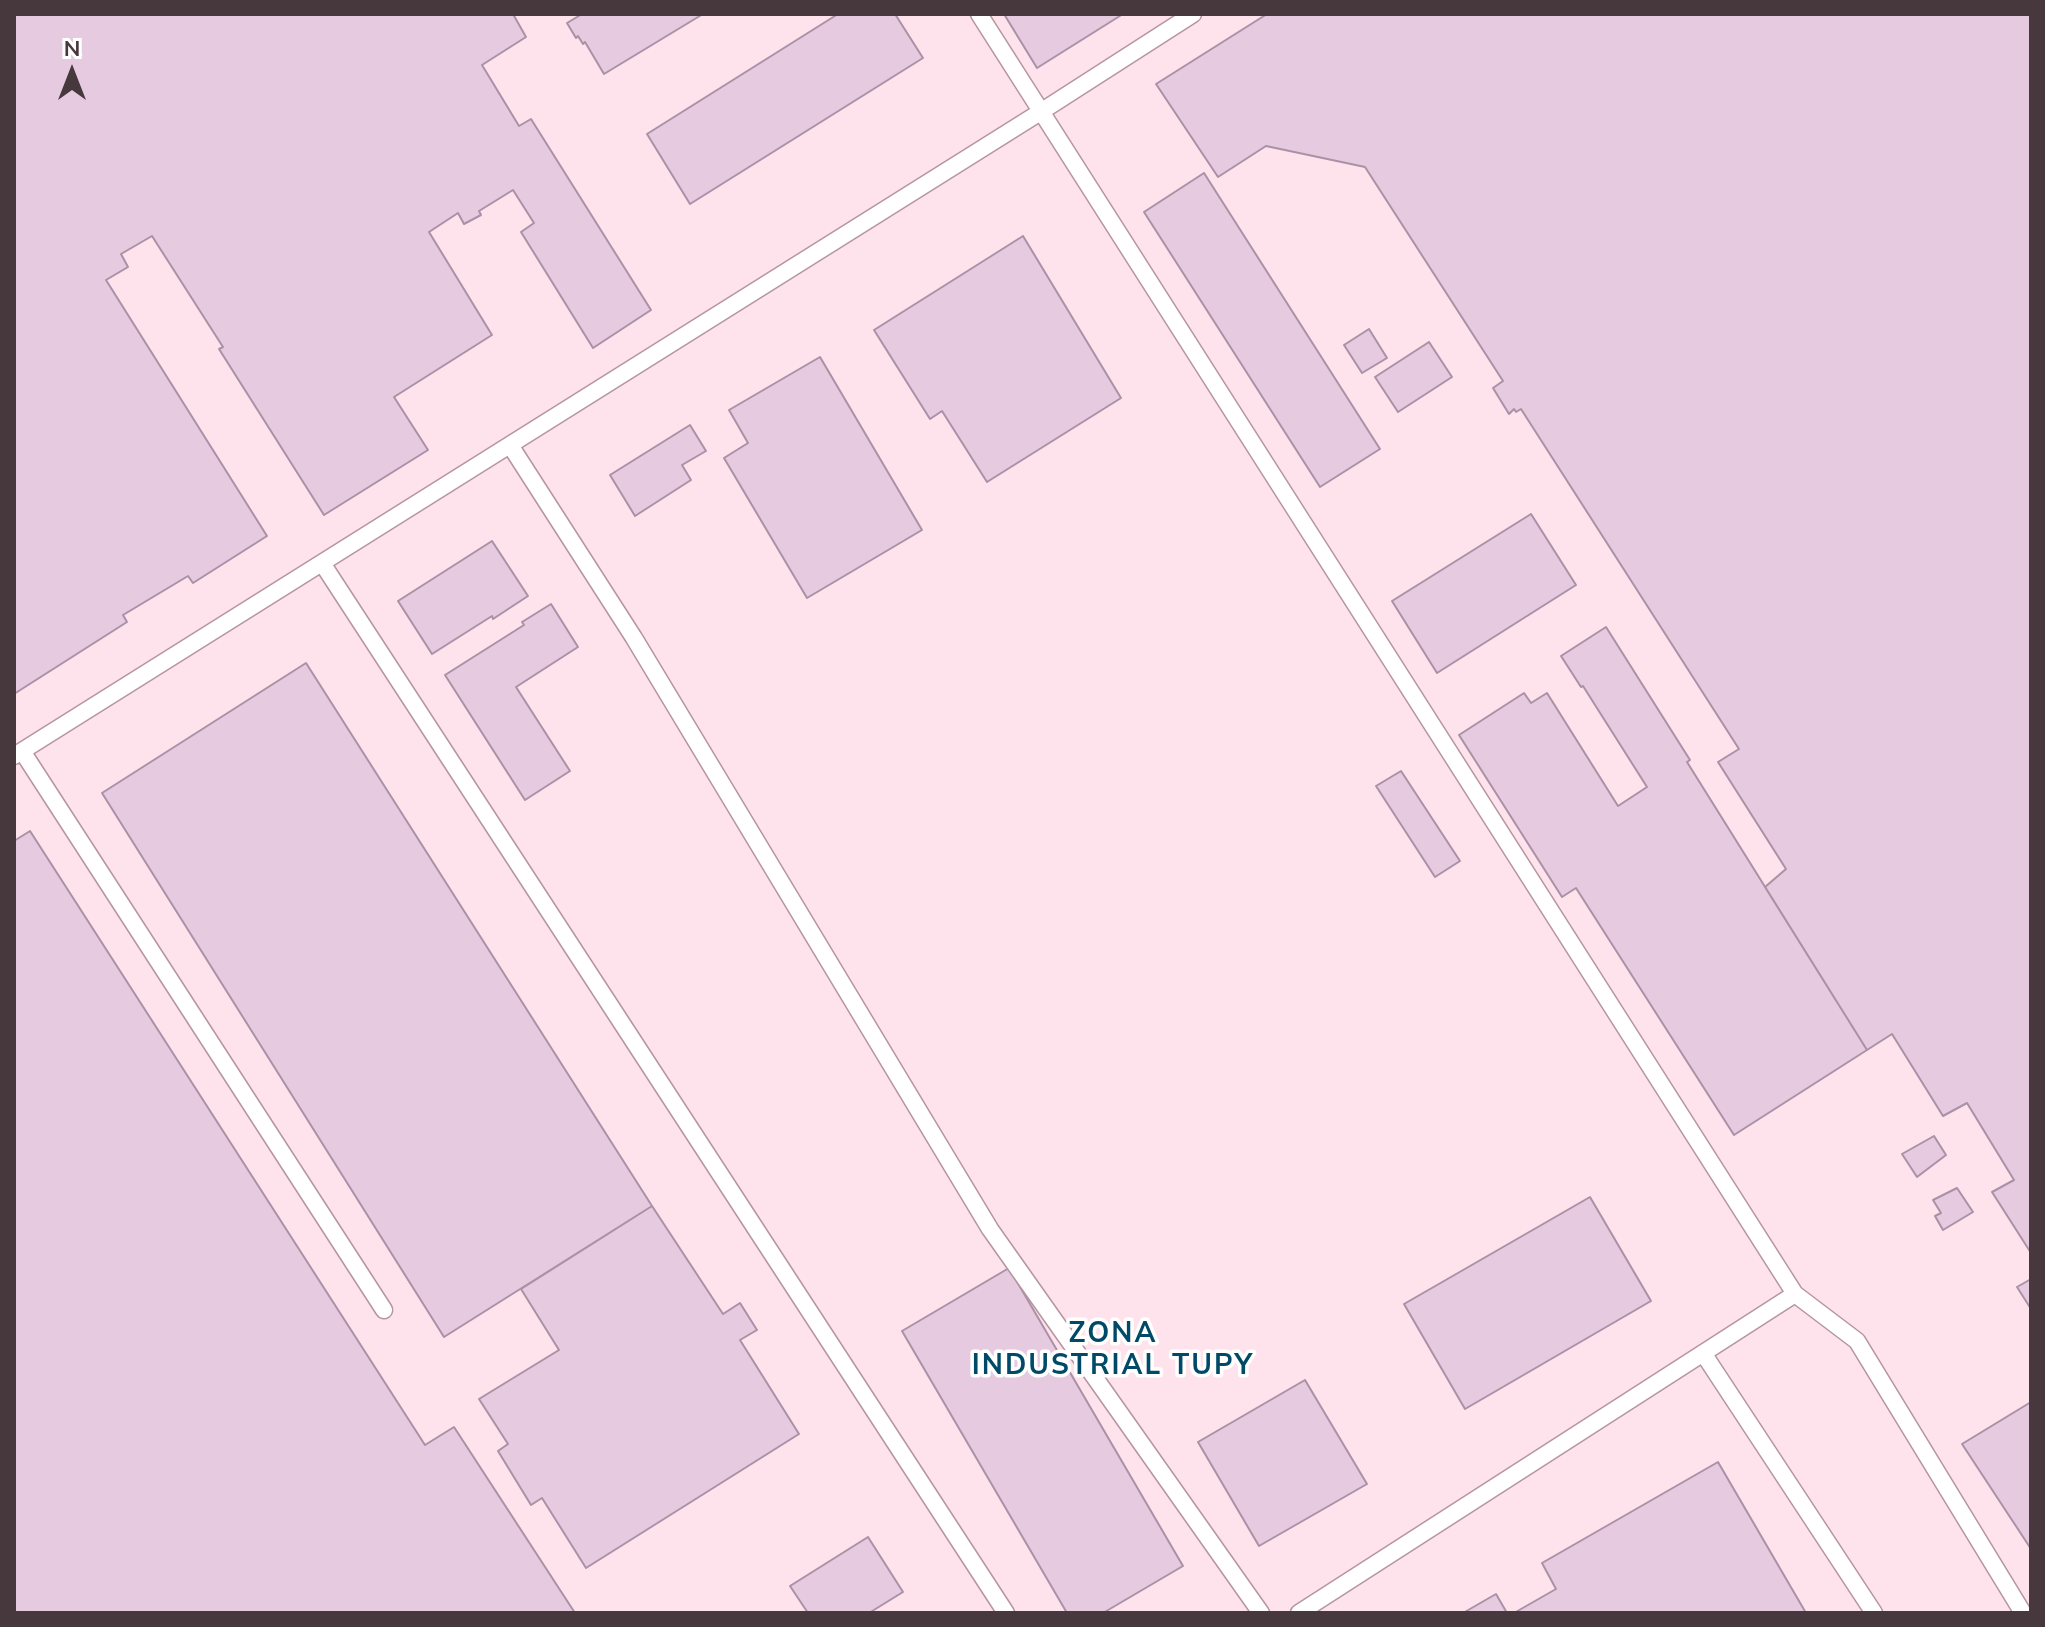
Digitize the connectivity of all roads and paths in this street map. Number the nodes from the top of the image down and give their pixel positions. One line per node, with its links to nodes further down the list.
1 (979, 14): 3 (lane)
2 (1193, 14): 3 (lane)
3 (1042, 111): 4 (lane); 7 (lane)
4 (510, 445): 5 (lane); 11 (lane)
5 (322, 563): 6 (lane); 10 (lane)
6 (18, 753): 8 (lane)
7 (1795, 1294): 9 (lane); 14 (lane)
8 (384, 1310)
9 (1703, 1353): 12 (lane); 13 (lane)
10 (1006, 1613)
11 (1261, 1613)
12 (1299, 1613)
13 (1874, 1613)
14 (2023, 1613)

